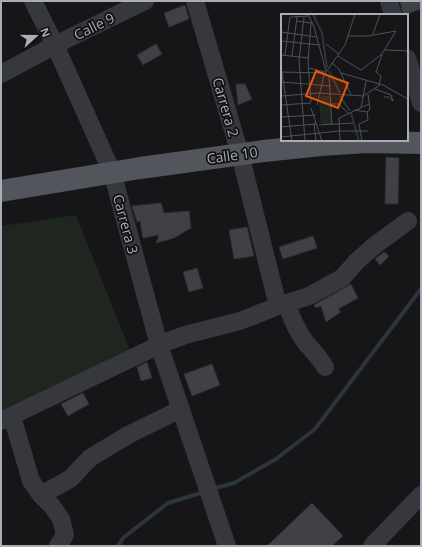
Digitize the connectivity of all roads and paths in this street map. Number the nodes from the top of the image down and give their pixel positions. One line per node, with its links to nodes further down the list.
1 (33, 1): 6 (street, Carrera 3)
2 (145, 1): 6 (street, Calle 9)
3 (195, 1): 11 (street, Carrera 2)
4 (389, 1): 5 (street)
5 (393, 14)
6 (55, 45): 8 (street, Calle 9); 12 (street, Carrera 3)
7 (408, 61): 9 (street)
8 (1, 74)
9 (421, 102)
10 (421, 143): 11 (main road, Calle 10)
11 (240, 154): 12 (main road, Calle 10); 17 (street, Carrera 2)
12 (112, 172): 14 (main road, Calle 10); 18 (street, Carrera 3)
13 (1, 174): 14 (main road, Calle 10)
14 (45, 183): 15 (main road, Calle 10)
15 (1, 191)
16 (408, 221): 17 (street)
17 (282, 305): 18 (street); 19 (street, Carrera 2)
18 (159, 345): 20 (street, Carrera 3); 21 (street)
19 (325, 367)
20 (181, 409): 22 (street); 25 (street, Carrera 3)
21 (6, 418): 22 (street)
22 (41, 495): 24 (street)
23 (421, 495): 26 (street)
24 (58, 546)
25 (227, 546)
26 (372, 546)

